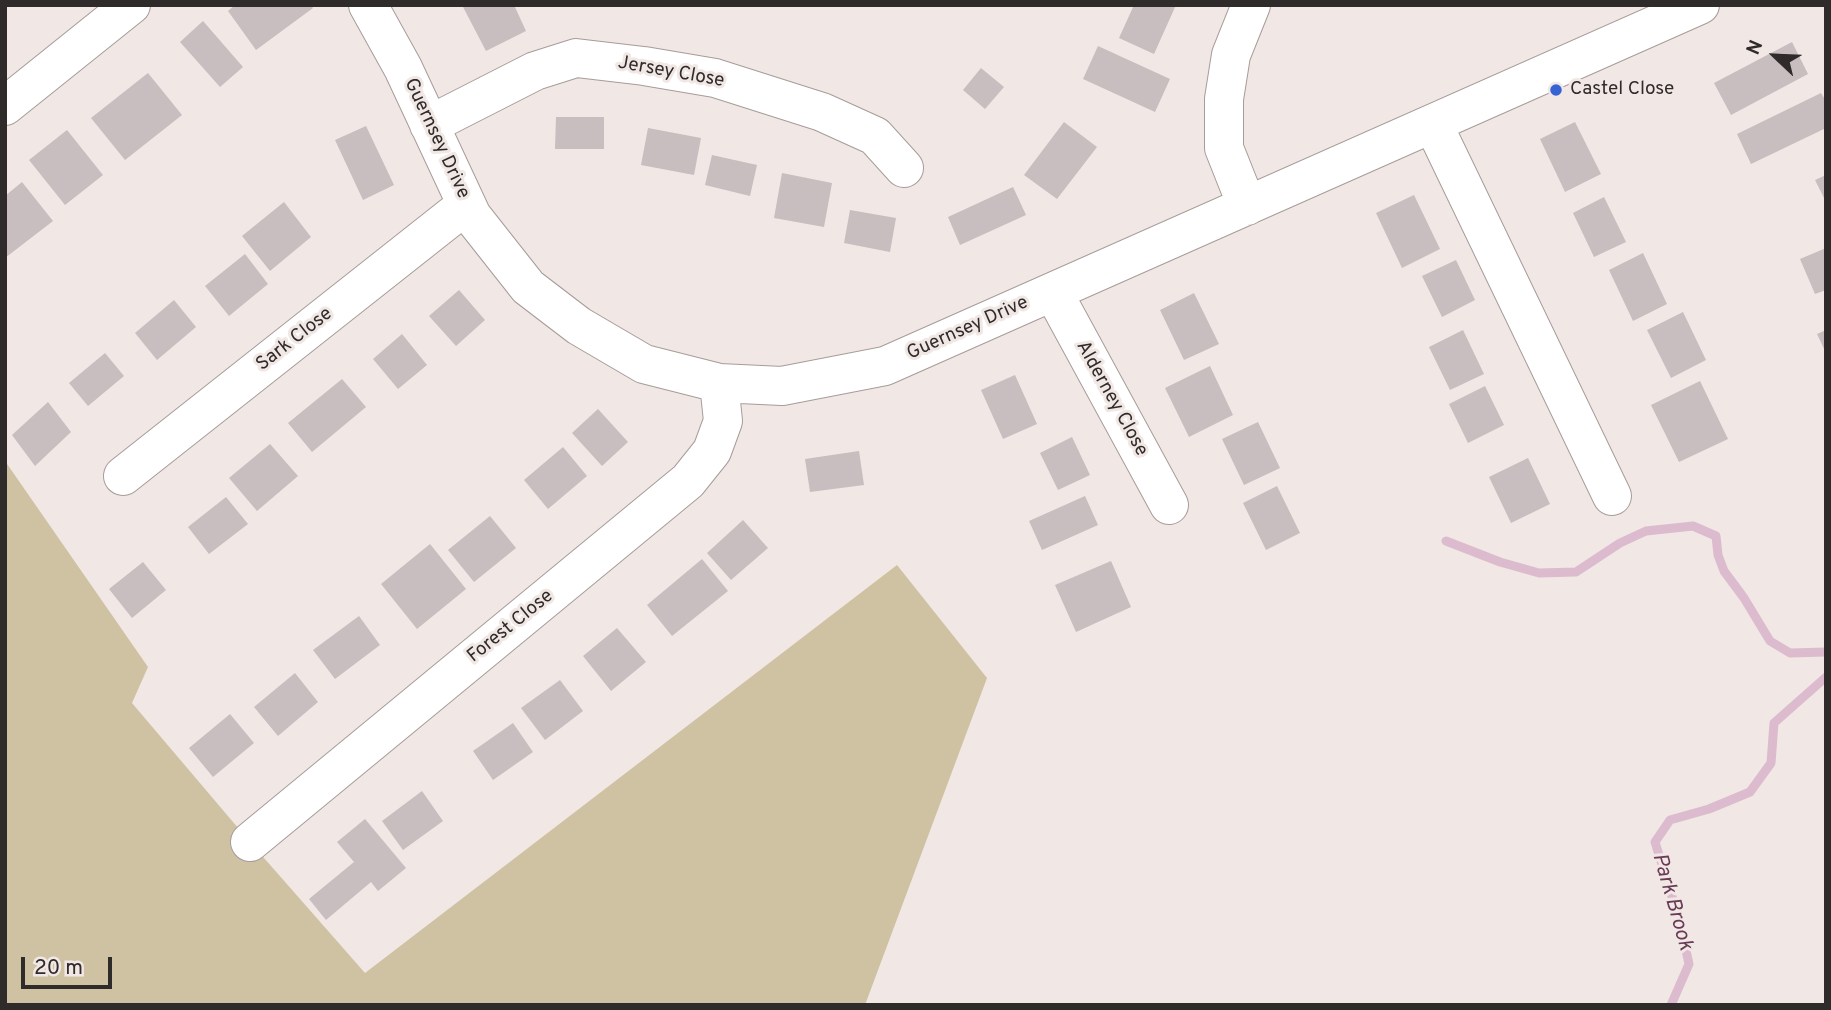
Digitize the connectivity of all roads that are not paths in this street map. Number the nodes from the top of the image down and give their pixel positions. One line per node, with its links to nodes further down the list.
1 (131, 5): 5 (street)
2 (368, 5): 7 (street, Guernsey Drive)
3 (1251, 5): 10 (street)
4 (1700, 5): 6 (street, Guernsey Drive)
5 (5, 106)
6 (1433, 124): 10 (street, Guernsey Drive); 14 (street)
7 (429, 125): 8 (street, Jersey Close); 9 (street, Guernsey Drive)
8 (904, 168)
9 (466, 205): 12 (street, Guernsey Drive); 13 (street, Sark Close)
10 (1247, 206): 11 (street, Guernsey Drive)
11 (1052, 292): 12 (street, Guernsey Drive); 15 (street, Alderney Close)
12 (719, 383): 16 (street, Forest Close)
13 (123, 476)
14 (1612, 496)
15 (1169, 505)
16 (250, 842)

